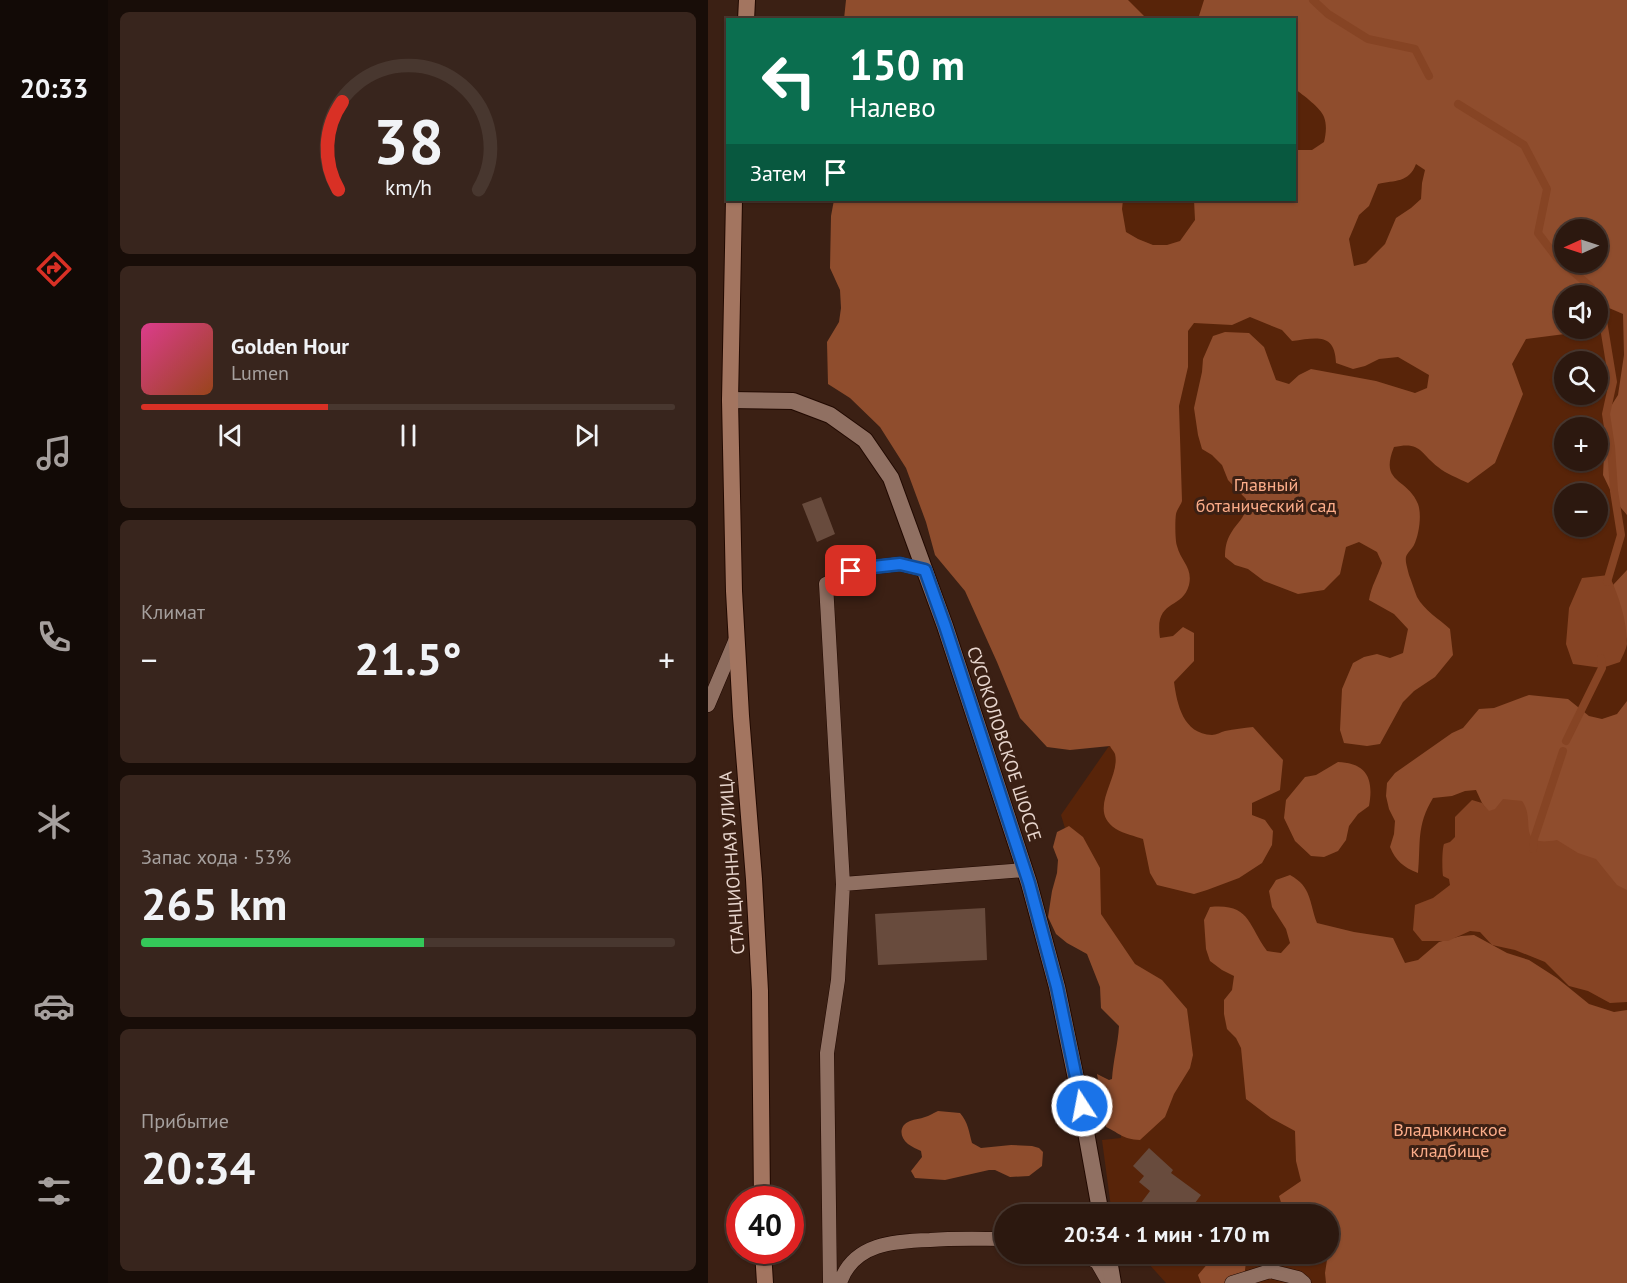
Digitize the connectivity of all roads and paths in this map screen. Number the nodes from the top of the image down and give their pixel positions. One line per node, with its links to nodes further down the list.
1 (747, 0): 2 (main road)
2 (746, 18)
3 (734, 201): 4 (main road, СТАНЦИОННАЯ УЛИЦА)
4 (730, 400): 5 (street, СУСОКОЛОВСКОЕ ШОССЕ); 6 (main road, СТАНЦИОННАЯ УЛИЦА)
5 (925, 570): 8 (street, СУСОКОЛОВСКОЕ ШОССЕ); 9 (lane)
6 (737, 637): 7 (lane); 10 (main road, СТАНЦИОННАЯ УЛИЦА)
7 (708, 705)
8 (1025, 870): 9 (lane); 11 (street, СУСОКОЛОВСКОЕ ШОССЕ)
9 (843, 884): 17 (lane)
10 (762, 1186)
11 (1099, 1204)
12 (994, 1239): 18 (lane)
13 (764, 1264): 16 (main road)
14 (1098, 1264): 19 (lane)
15 (1109, 1264): 19 (street)
16 (765, 1283)
17 (830, 1283)
18 (840, 1283)
19 (1111, 1283)
20 (1232, 1283): 21 (lane)
21 (1304, 1283)

